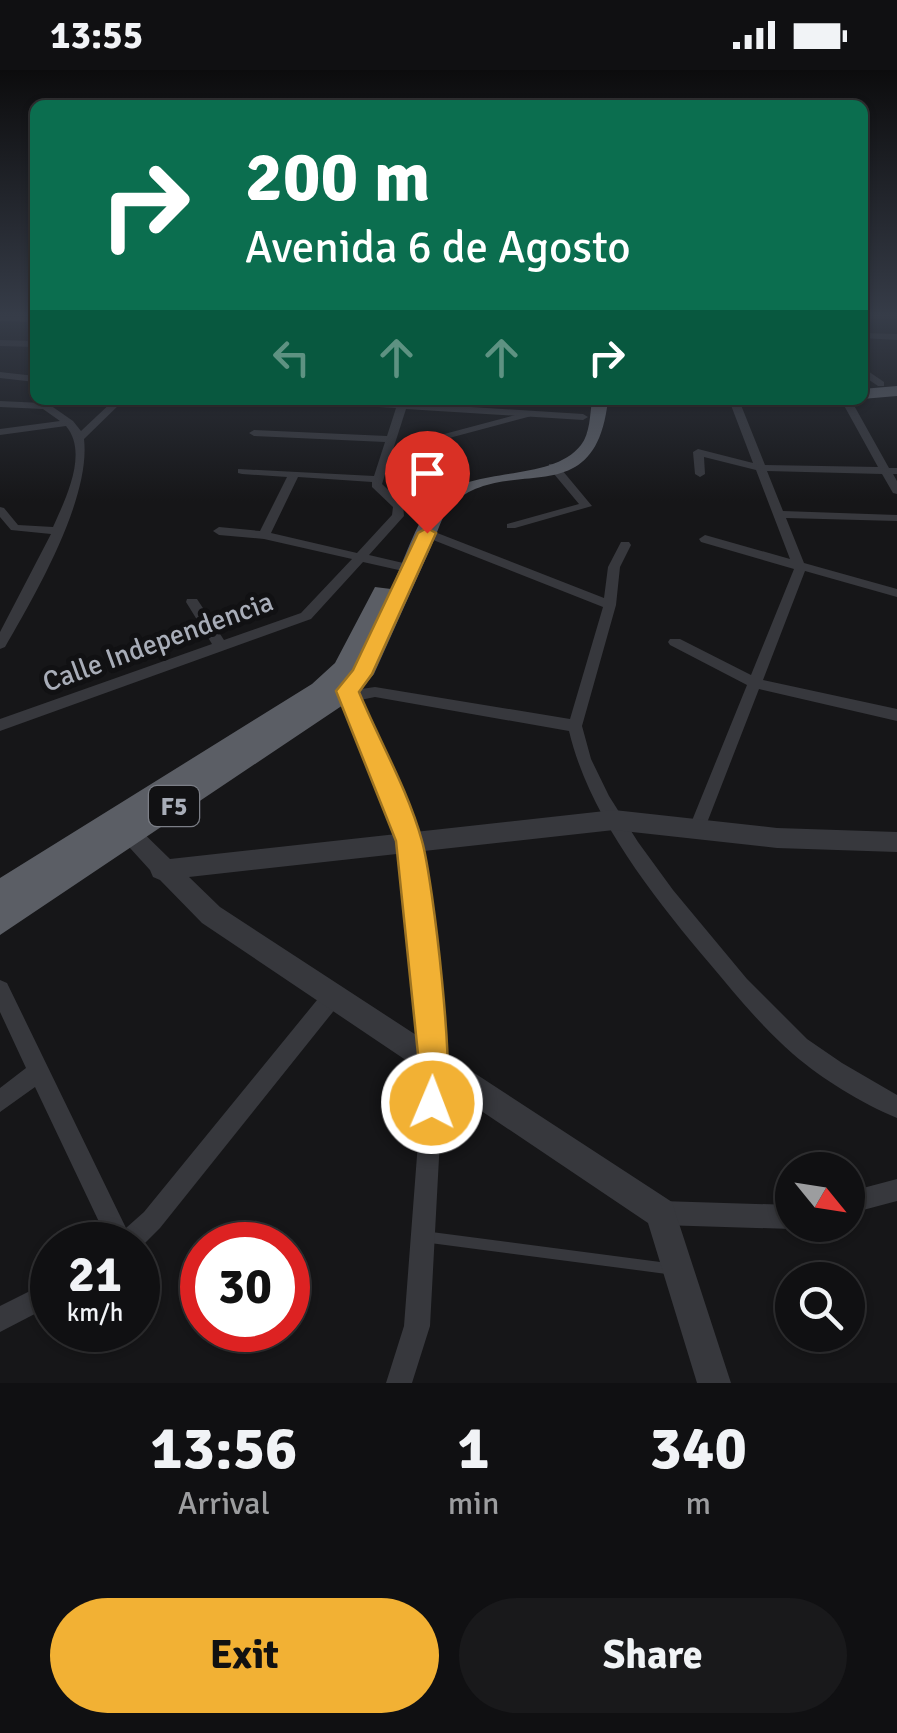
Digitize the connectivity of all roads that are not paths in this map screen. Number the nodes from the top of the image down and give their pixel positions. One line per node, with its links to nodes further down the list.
1 (30, 403): 2 (street)
2 (0, 404)
3 (49, 405): 12 (street)
4 (114, 405): 15 (street)
5 (402, 405): 16 (street)
6 (426, 405): 11 (street)
7 (599, 405): 17 (highway)
8 (736, 405): 19 (street)
9 (849, 405): 21 (street)
10 (584, 409): 11 (street); 17 (highway)
11 (529, 414): 24 (lane)
12 (68, 423): 13 (street); 15 (street)
13 (0, 432)
14 (254, 434): 16 (street)
15 (80, 438): 31 (street)
16 (391, 439): 25 (street)
17 (574, 452): 18 (highway, F5); 24 (highway, F5)
18 (552, 466): 24 (highway, F5); 30 (street)
19 (761, 468): 21 (street); 23 (street); 28 (street)
20 (242, 471): 22 (street)
21 (892, 471): 26 (street)
22 (294, 474): 25 (street); 34 (street)
23 (700, 474)
24 (465, 475): 33 (highway, F5); 38 (highway, F5)
25 (378, 478): 37 (street, Calle Independencia)
26 (897, 491)
27 (0, 510): 31 (street)
28 (779, 514): 29 (street); 39 (street)
29 (897, 518)
30 (511, 526)
31 (58, 531): 43 (street)
32 (219, 531): 34 (street)
33 (427, 533): 38 (highway, F5); 42 (street)
34 (264, 535): 37 (street)
35 (705, 539): 39 (street)
36 (625, 545): 42 (street)
37 (362, 559): 38 (street); 46 (street, Calle Independencia)
38 (403, 568): 48 (highway, F5)
39 (800, 569): 40 (street); 47 (street)
40 (897, 593)
41 (192, 602): 46 (street)
42 (610, 605): 51 (street)
43 (7, 619): 45 (street)
44 (675, 642): 47 (street)
45 (0, 644)
46 (221, 647): 50 (street, Calle Independencia)
47 (754, 683): 49 (street); 54 (street)
48 (343, 689): 51 (street); 53 (highway, F5); 55 (street)
49 (897, 715)
50 (0, 724)
51 (575, 726): 52 (street)
52 (614, 820): 54 (street); 55 (street); 65 (street)
53 (122, 828): 57 (street); 58 (highway, F5); 59 (highway, F5)
54 (696, 828): 56 (street)
55 (409, 841): 57 (street); 62 (street)
56 (897, 842)
57 (160, 870): 61 (street)
58 (0, 894)
59 (0, 921)
60 (0, 990): 63 (street)
61 (333, 996): 62 (street); 71 (street)
62 (434, 1064): 68 (street); 72 (street)
63 (38, 1072): 64 (street); 70 (street)
64 (0, 1101)
65 (897, 1107)
66 (897, 1190): 67 (street)
67 (865, 1198)
68 (661, 1213): 69 (street); 73 (street)
69 (775, 1216)
70 (113, 1222)
71 (150, 1222)
72 (423, 1236): 73 (lane); 76 (street)
73 (679, 1270): 77 (street)
74 (30, 1303): 75 (street)
75 (0, 1318)
76 (399, 1383)
77 (714, 1383)

